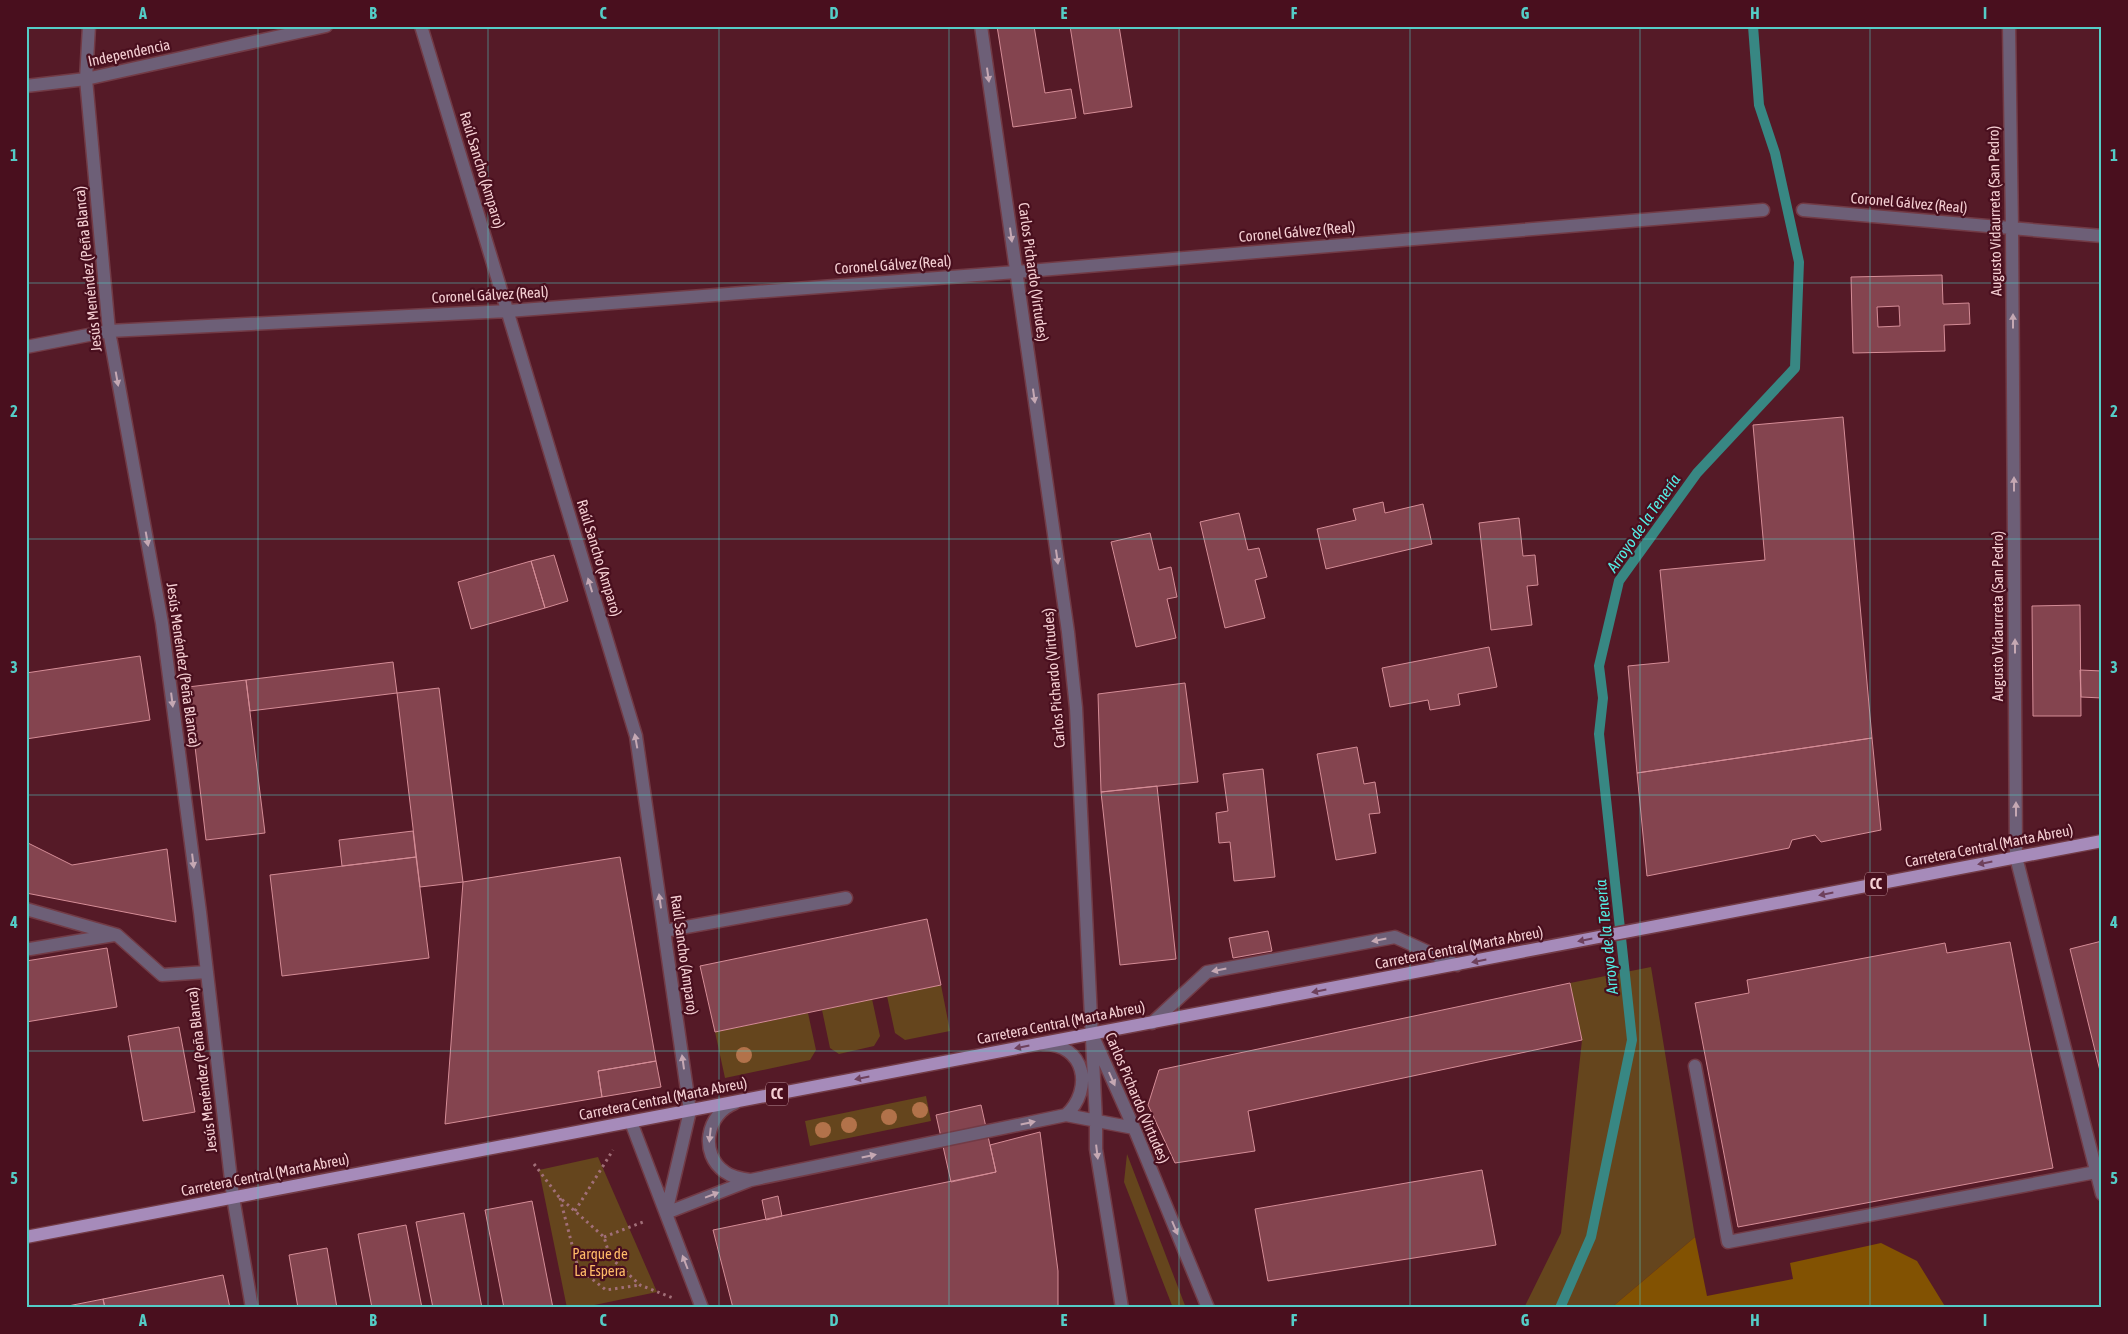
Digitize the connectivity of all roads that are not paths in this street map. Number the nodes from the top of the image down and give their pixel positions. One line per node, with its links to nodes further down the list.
1 (89, 26): 6 (street, Jesús Menéndez (Peña Blanca))
2 (326, 26): 6 (street, Independencia)
3 (421, 26): 13 (street, Raúl Sancho (Amparo))
4 (981, 26): 12 (street, Carlos Pichardo (Virtudes), one-way to 12)
5 (2009, 26): 10 (street, Augusto Vidaurreta (San Pedro))
6 (86, 79): 7 (street, Independencia); 14 (street, Jesús Menéndez (Peña Blanca))
7 (26, 86)
8 (1763, 210): 12 (street, Coronel Gálvez (Real))
9 (1803, 210): 10 (street, Coronel Gálvez (Real))
10 (2012, 228): 11 (street, Coronel Gálvez (Real)); 17 (street, Augusto Vidaurreta (San Pedro), one-way to 10)
11 (2102, 236)
12 (1016, 272): 13 (street, Coronel Gálvez (Real)); 26 (street, Carlos Pichardo (Virtudes), one-way to 26)
13 (508, 311): 14 (street, Coronel Gálvez (Real)); 20 (street, Raúl Sancho (Amparo), one-way to 13)
14 (109, 331): 15 (street, Coronel Gálvez (Real)); 24 (street, Jesús Menéndez (Peña Blanca), one-way to 24)
15 (26, 348)
16 (2102, 841): 17 (main road, Carretera Central (Marta Abreu) / CC)
17 (2016, 857): 23 (main road, Carretera Central (Marta Abreu) / CC, one-way to 23); 35 (street, Augusto Vidaurreta (San Pedro))
18 (846, 898): 20 (street)
19 (26, 909): 21 (street)
20 (664, 931): 30 (street, Raúl Sancho (Amparo), one-way to 20)
21 (117, 935): 22 (street); 24 (street)
22 (30, 949)
23 (1457, 965): 25 (main road, Carretera Central (Marta Abreu) / CC, one-way to 25); 25 (street, one-way to 25)
24 (207, 972): 38 (street, Jesús Menéndez (Peña Blanca))
25 (1152, 1023): 26 (main road, Carretera Central (Marta Abreu) / CC)
26 (1092, 1034): 27 (main road, Carretera Central (Marta Abreu) / CC); 32 (street); 34 (street, Carlos Pichardo (Virtudes), one-way to 34)
27 (1042, 1044): 29 (main road, Carretera Central (Marta Abreu) / CC, one-way to 29); 31 (street)
28 (1695, 1066): 35 (street)
29 (739, 1102): 30 (main road, Carretera Central (Marta Abreu) / CC); 36 (street, one-way to 36)
30 (690, 1110): 33 (main road, Carretera Central (Marta Abreu) / CC); 39 (street)
31 (1066, 1114): 32 (street); 36 (street, one-way to 31)
32 (1096, 1121): 34 (street); 43 (street, one-way to 43)
33 (631, 1122): 38 (main road, Carretera Central (Marta Abreu) / CC); 39 (street)
34 (1134, 1128): 44 (street, Carlos Pichardo (Virtudes), one-way to 44)
35 (2096, 1172): 37 (street, Augusto Vidaurreta (San Pedro))
36 (752, 1180): 39 (street, one-way to 36)
37 (2102, 1194)
38 (233, 1197): 40 (main road, Carretera Central (Marta Abreu) / CC); 41 (street, Jesús Menéndez (Peña Blanca))
39 (666, 1213): 42 (street, one-way to 39)
40 (26, 1237)
41 (252, 1308)
42 (702, 1308)
43 (1122, 1308)
44 (1208, 1308)

